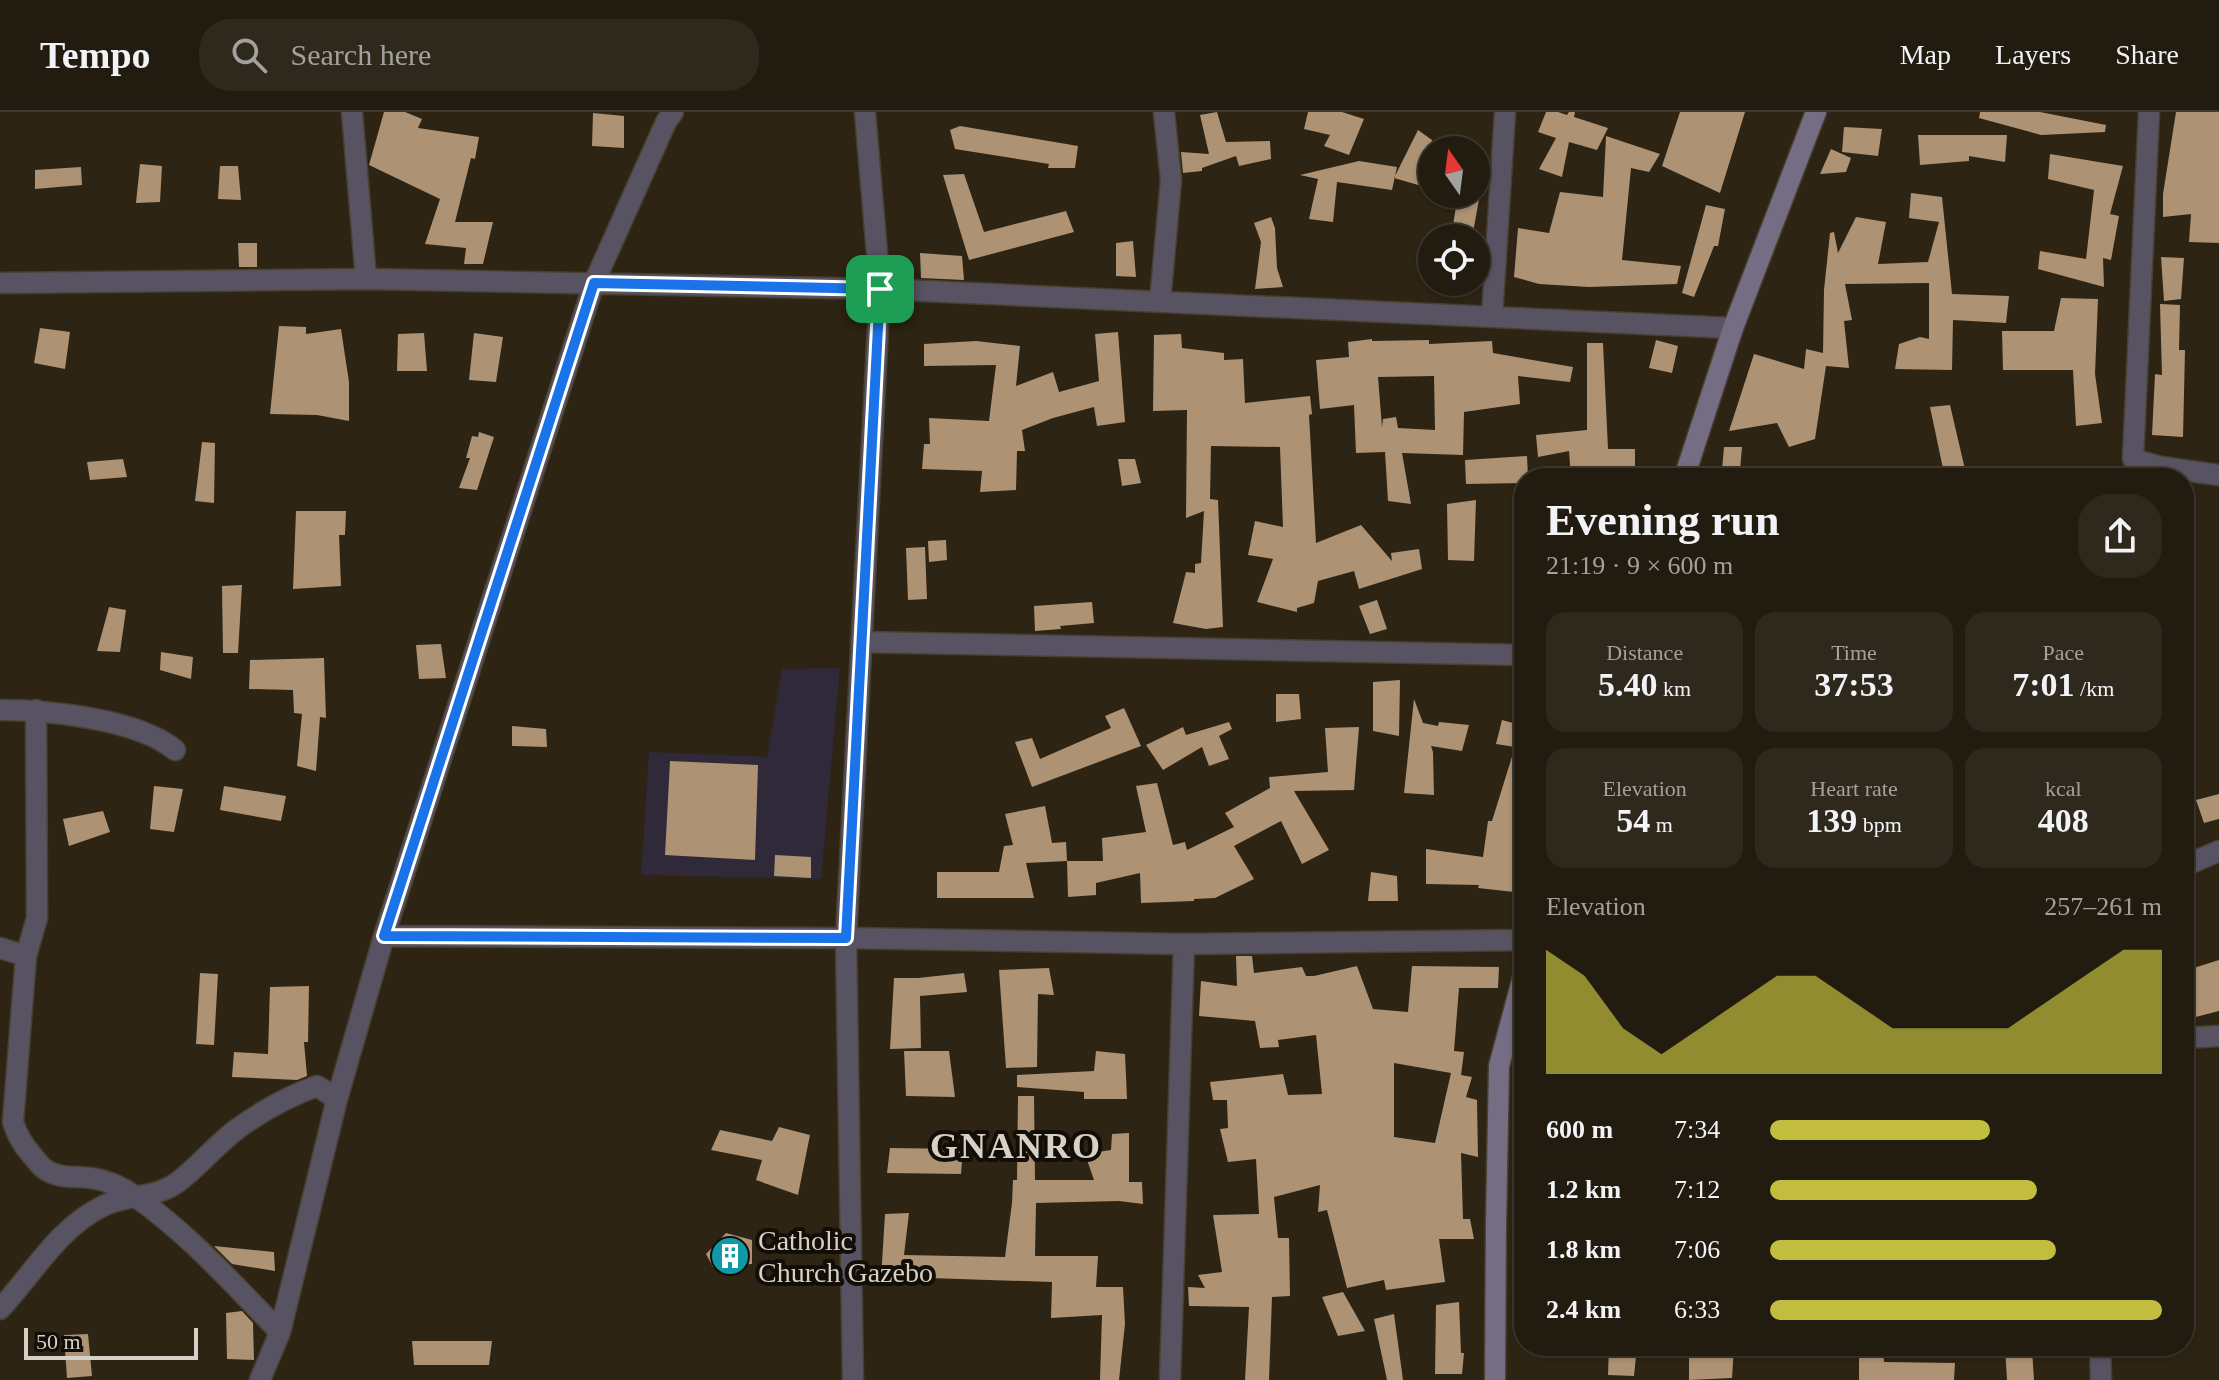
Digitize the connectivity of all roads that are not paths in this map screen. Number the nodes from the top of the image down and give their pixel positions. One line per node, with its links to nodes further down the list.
1 (352, 112): 8 (street)
2 (673, 112): 10 (street)
3 (865, 112): 11 (street)
4 (1164, 112): 12 (street)
5 (1505, 112): 13 (street)
6 (1816, 112): 14 (main road)
7 (2149, 112): 16 (street)
8 (366, 279): 9 (street); 10 (street)
9 (0, 283)
10 (594, 283): 11 (street); 28 (street)
11 (880, 289): 12 (street); 21 (street)
12 (1160, 302): 13 (street)
13 (1492, 317): 14 (street)
14 (1733, 328): 15 (main road)
15 (1687, 468)
16 (2132, 468)
17 (2146, 468): 18 (street)
18 (2168, 468)
19 (2194, 472): 20 (street)
20 (2219, 475)
21 (861, 642): 22 (street); 29 (street)
22 (1514, 655)
23 (0, 710): 24 (street)
24 (36, 710): 25 (street); 33 (street)
25 (175, 750)
26 (2219, 851): 27 (street)
27 (2194, 862)
28 (384, 936): 29 (street); 37 (street)
29 (846, 938): 31 (street); 43 (street)
30 (1514, 940): 31 (street)
31 (1184, 944): 44 (street)
32 (0, 948): 33 (street)
33 (26, 956): 38 (street)
34 (1514, 1010): 45 (main road)
35 (2219, 1036): 36 (street)
36 (2194, 1037)
37 (337, 1099): 38 (street); 40 (street)
38 (137, 1198): 39 (street); 40 (street)
39 (0, 1309)
40 (280, 1332): 42 (street)
41 (2100, 1356): 46 (street)
42 (260, 1380)
43 (853, 1380)
44 (1170, 1380)
45 (1495, 1380)
46 (2101, 1380)

